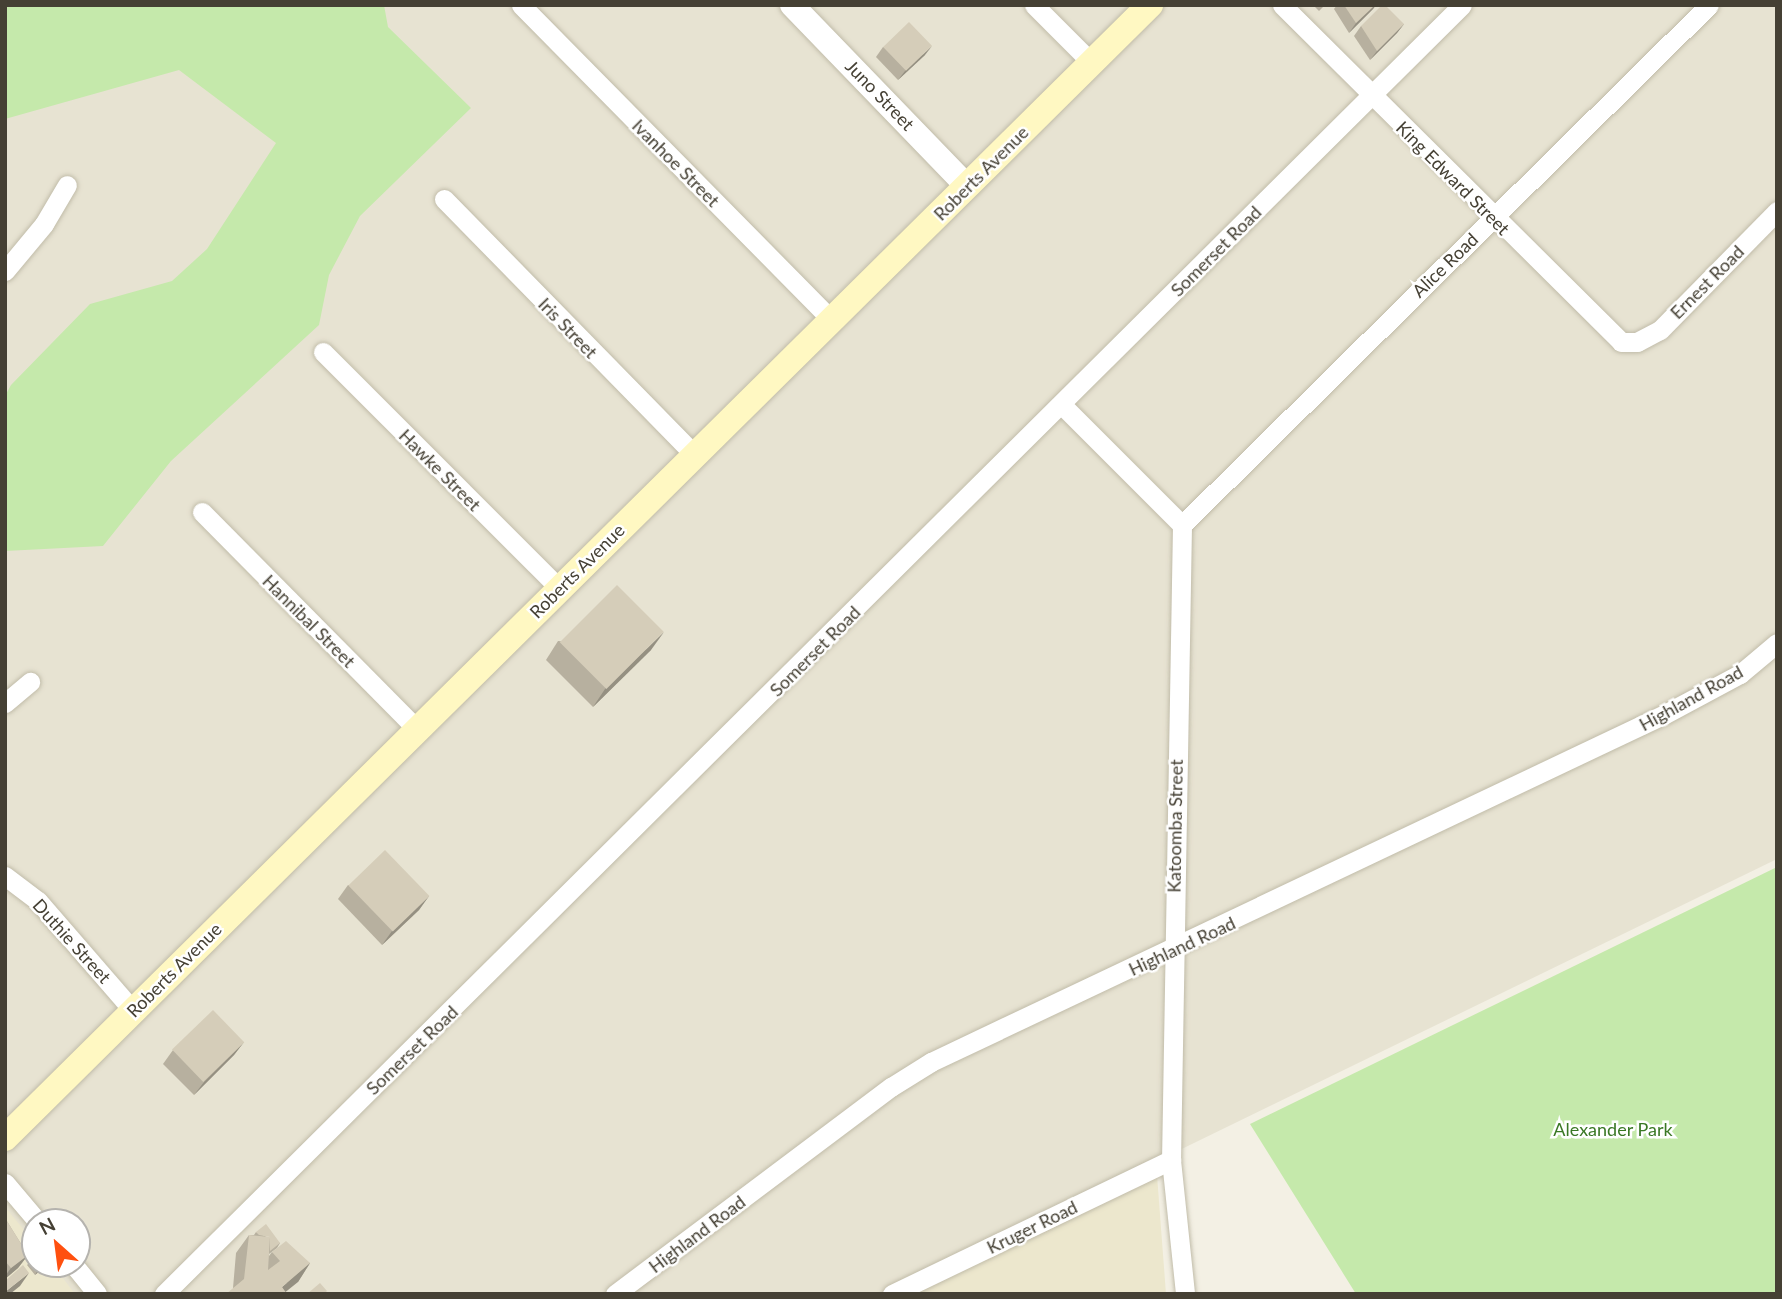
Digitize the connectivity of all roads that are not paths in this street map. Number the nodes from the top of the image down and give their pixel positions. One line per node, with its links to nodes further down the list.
1 (521, 5): 16 (street, Ivanhoe Street)
2 (792, 5): 11 (street, Juno Street)
3 (1034, 5): 8 (street)
4 (1150, 5): 8 (main road, Roberts Avenue)
5 (1282, 5): 9 (street, King Edward Street)
6 (1462, 5): 9 (street, Somerset Road)
7 (1709, 5): 14 (street, Alice Road)
8 (1092, 63): 11 (main road, Roberts Avenue)
9 (1371, 95): 14 (street, King Edward Street); 19 (street, Somerset Road)
10 (67, 185): 15 (street)
11 (967, 186): 16 (main road, Roberts Avenue)
12 (444, 199): 20 (street, Iris Street)
13 (1777, 211): 17 (street, Ernest Road)
14 (1494, 219): 17 (street, King Edward Street); 22 (street, Alice Road)
15 (5, 271)
16 (832, 320): 20 (main road, Roberts Avenue)
17 (1630, 343)
18 (323, 352): 23 (street, Hawke Street)
19 (1063, 406): 22 (street); 37 (street, Somerset Road)
20 (695, 455): 23 (main road, Roberts Avenue)
21 (202, 512): 27 (street, Hannibal Street)
22 (1182, 525): 29 (street, Katoomba Street)
23 (559, 588): 27 (main road, Roberts Avenue)
24 (1777, 643): 29 (street, Highland Road)
25 (30, 682): 26 (street)
26 (5, 703)
27 (417, 729): 30 (main road, Roberts Avenue)
28 (5, 876): 30 (street, Duthie Street)
29 (1173, 950): 32 (street, Katoomba Street); 38 (street, Highland Road)
30 (134, 1012): 31 (main road, Roberts Avenue)
31 (5, 1138)
32 (1171, 1160): 39 (street, Kruger Road); 40 (street, Katoomba Street)
33 (5, 1183): 34 (street)
34 (26, 1208)
35 (84, 1278): 36 (street)
36 (97, 1294)
37 (164, 1294)
38 (615, 1294)
39 (892, 1294)
40 (1185, 1294)

